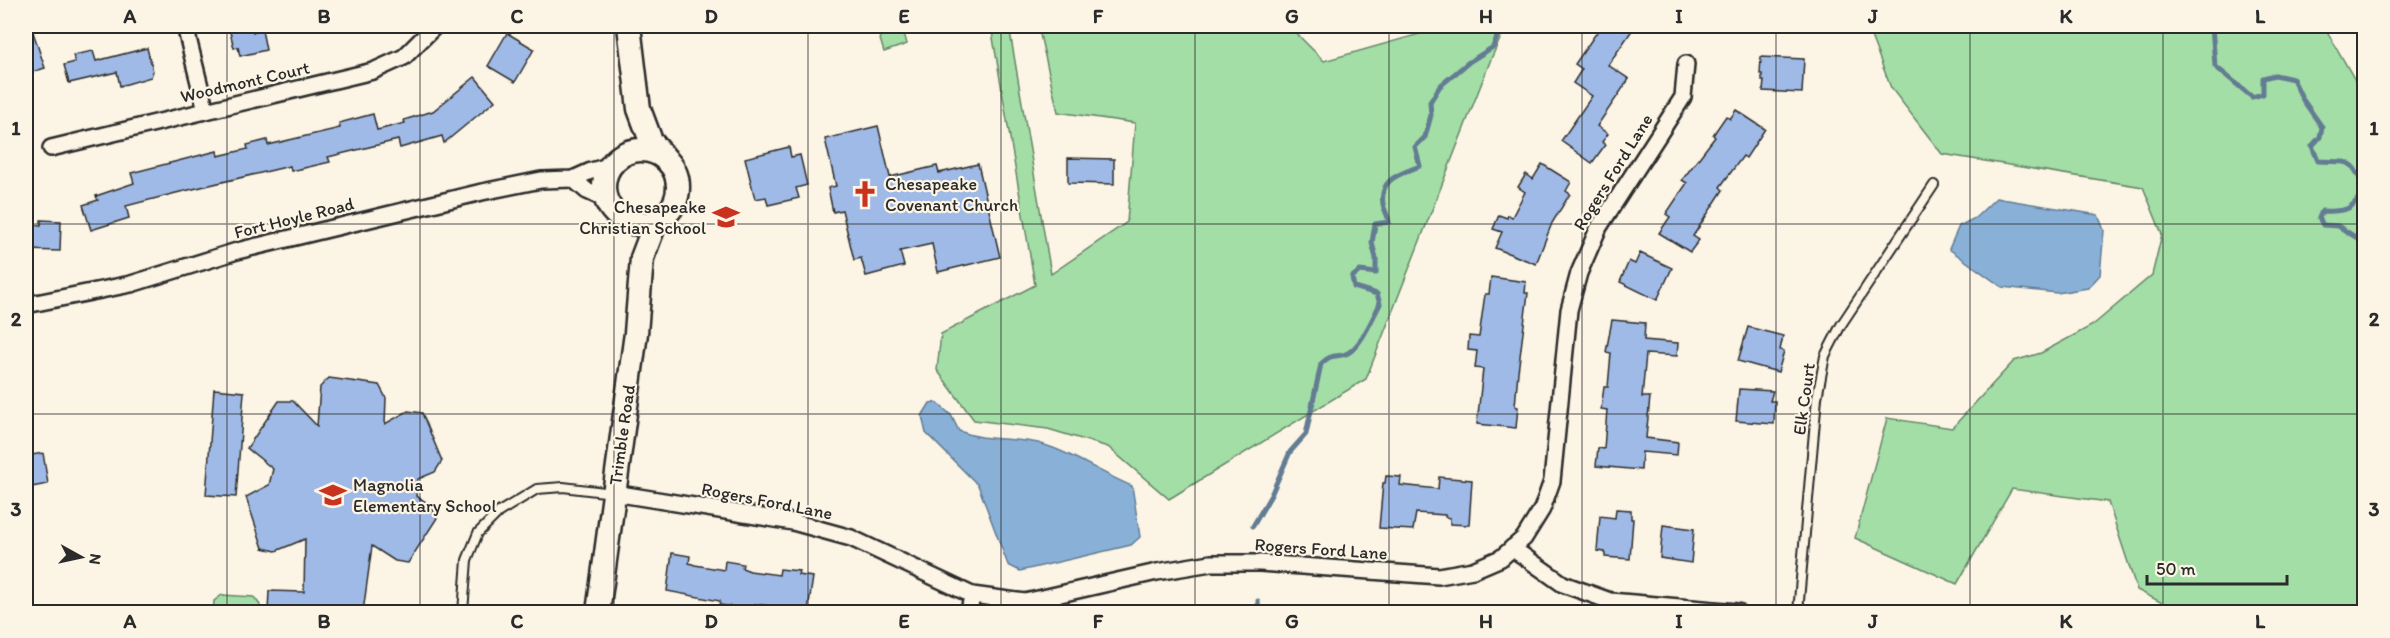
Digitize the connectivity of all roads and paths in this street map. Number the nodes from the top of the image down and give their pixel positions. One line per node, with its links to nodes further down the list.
1 (185, 26): 6 (street)
2 (435, 26): 6 (street, Woodmont Court)
3 (629, 26): 5 (street)
4 (1686, 64): 18 (street, Rogers Ford Lane)
5 (639, 108): 8 (street); 9 (street)
6 (206, 111): 7 (street, Woodmont Court)
7 (51, 148)
8 (666, 159): 9 (street); 14 (street)
9 (616, 161): 10 (street, Fort Hoyle Road); 12 (street)
10 (573, 179): 12 (street); 16 (street, Fort Hoyle Road)
11 (1934, 185): 24 (lane, Elk Court)
12 (607, 200): 13 (street)
13 (621, 218): 14 (street); 15 (street)
14 (656, 221): 15 (street, Trimble Road)
15 (642, 258): 17 (street, Trimble Road)
16 (26, 305)
17 (614, 493): 19 (street, Rogers Ford Lane); 20 (lane); 21 (street, Trimble Road)
18 (1512, 548): 19 (street, Rogers Ford Lane); 23 (street)
19 (972, 595): 22 (street)
20 (463, 612)
21 (598, 612)
22 (969, 612)
23 (1738, 612)
24 (1798, 612)

